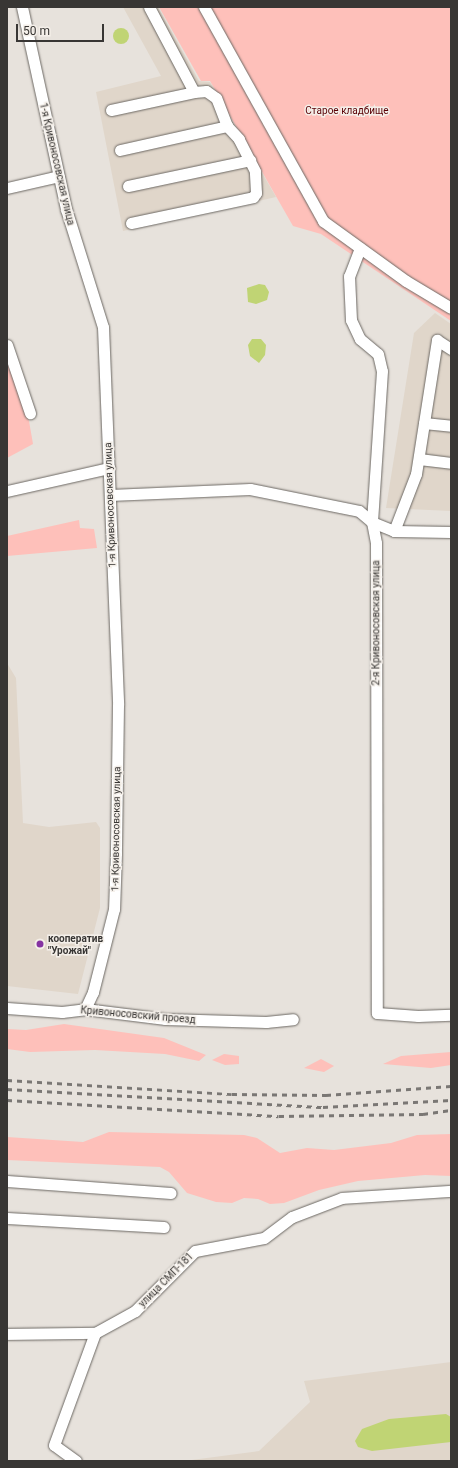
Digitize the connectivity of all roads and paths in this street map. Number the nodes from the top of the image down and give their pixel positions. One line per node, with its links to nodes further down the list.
1 (22, 7): 9 (street, 1-я Кривоносовская улица)
2 (149, 7): 4 (street)
3 (204, 7): 13 (street)
4 (194, 92): 5 (street); 6 (street)
5 (111, 110)
6 (227, 126): 7 (street); 8 (street)
7 (120, 150)
8 (250, 160): 10 (street); 12 (street)
9 (59, 176): 11 (street); 22 (street, 1-я Кривоносовская улица)
10 (128, 186)
11 (7, 188)
12 (131, 223)
13 (360, 248): 14 (street); 25 (street, 2-я Кривоносовская улица)
14 (451, 308)
15 (7, 345): 17 (street)
16 (451, 350): 18 (street)
17 (30, 413)
18 (424, 423): 19 (street); 20 (street)
19 (451, 426)
20 (419, 459): 21 (street); 26 (street)
21 (451, 462)
22 (109, 468): 23 (street); 24 (street, 1-я Кривоносовская улица)
23 (7, 491)
24 (110, 495): 25 (street); 29 (street, 1-я Кривоносовская улица)
25 (372, 522): 26 (street); 30 (street, 2-я Кривоносовская улица)
26 (394, 531): 27 (street)
27 (451, 532)
28 (7, 1008): 29 (street, Кривоносовский проезд)
29 (85, 1009): 31 (street, Кривоносовский проезд)
30 (451, 1015)
31 (293, 1020)
32 (7, 1181): 34 (street)
33 (451, 1191): 37 (street, улица СМП-181)
34 (171, 1193)
35 (7, 1218): 36 (street)
36 (164, 1227)
37 (95, 1333): 38 (street); 39 (street)
38 (7, 1334)
39 (76, 1461)

